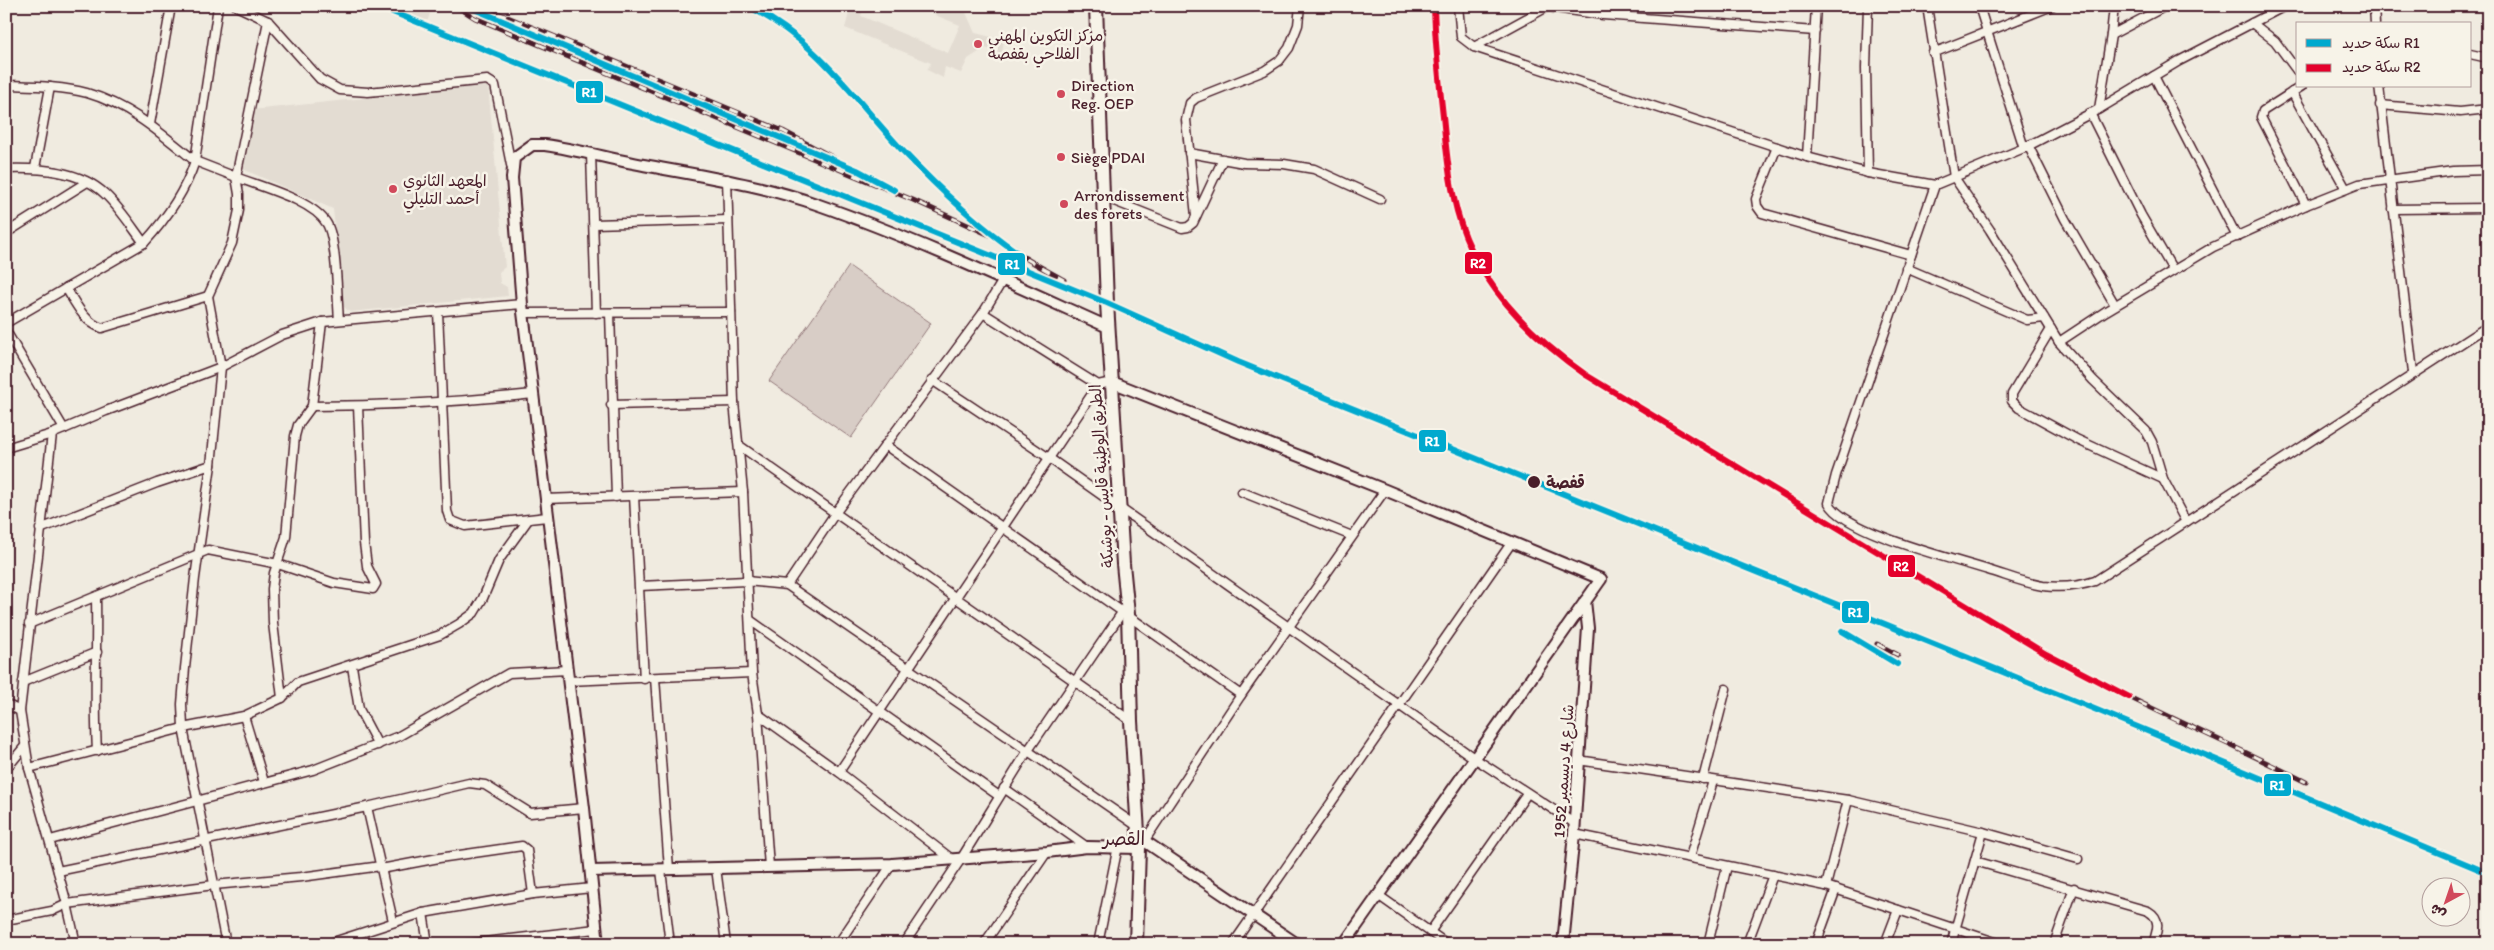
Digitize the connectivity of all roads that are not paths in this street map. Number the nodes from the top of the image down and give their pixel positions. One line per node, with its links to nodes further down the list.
1 (171, 6): 38 (street)
2 (218, 6): 45 (street)
3 (236, 6): 17 (street)
4 (1096, 6): 58 (main road, الطريق الوطنية قابس - بوشبكة)
5 (1300, 6): 41 (street)
6 (1458, 6): 23 (street)
7 (1548, 6): 20 (street); 23 (street)
8 (1816, 6): 20 (street)
9 (1868, 6): 50 (street)
10 (1927, 6): 24 (street)
11 (1979, 6): 21 (street)
12 (2052, 6): 21 (street)
13 (2114, 6): 22 (street)
14 (2166, 6): 22 (street)
15 (2286, 6): 19 (street)
16 (2374, 6): 18 (street)
17 (268, 21): 46 (street); 51 (street)
18 (2375, 22)
19 (2252, 23): 27 (street); 28 (street)
20 (1815, 31): 43 (street)
21 (1987, 31): 24 (street); 39 (street)
22 (2111, 35): 35 (street)
23 (1474, 47): 40 (street)
24 (1933, 53): 52 (street)
25 (2472, 54): 26 (street)
26 (2488, 58)
27 (2296, 69)
28 (2154, 76): 35 (street); 67 (street)
29 (6, 85): 30 (street)
30 (50, 88): 38 (street); 47 (street)
31 (2299, 88): 33 (street)
32 (2379, 88): 34 (street)
33 (2292, 92): 57 (street); 60 (street)
34 (2380, 105): 36 (street); 54 (street)
35 (2099, 108): 37 (street)
36 (2488, 109)
37 (2090, 113): 39 (street); 71 (street)
38 (150, 124): 45 (street)
39 (2026, 146): 52 (street); 75 (street)
40 (1777, 147): 43 (street); 69 (street)
41 (1189, 153): 44 (street); 63 (street)
42 (591, 154): 46 (street); 53 (street); 65 (street)
43 (1807, 157): 50 (street)
44 (1224, 159): 59 (street); 63 (street)
45 (195, 160): 51 (street); 68 (street)
46 (512, 167): 76 (street)
47 (35, 168): 48 (street); 55 (street)
48 (6, 169)
49 (2488, 170): 54 (street)
50 (1868, 173): 56 (street)
51 (236, 177): 74 (street); 83 (street)
52 (1954, 177): 56 (street); 82 (street)
53 (727, 179): 64 (street); 72 (street)
54 (2390, 180): 57 (street); 62 (street)
55 (87, 182): 66 (street); 68 (street)
56 (1936, 185): 69 (street)
57 (2346, 189): 60 (street)
58 (1104, 197): 63 (street); 87 (main road, الطريق الوطنية قابس - بوشبكة)
59 (1380, 199)
60 (2306, 205): 67 (street)
61 (2488, 208): 62 (street)
62 (2393, 209): 92 (street)
63 (1196, 216)
64 (728, 220): 65 (street); 78 (street)
65 (594, 224): 79 (street)
66 (6, 233)
67 (2237, 236): 71 (street)
68 (144, 243): 73 (street)
69 (1911, 255): 70 (street)
70 (1906, 268): 82 (street); 120 (street)
71 (2173, 270): 75 (street)
72 (1003, 280): 81 (street); 87 (street)
73 (66, 288): 74 (street); 85 (street)
74 (208, 296): 91 (street)
75 (2115, 305): 90 (street)
76 (522, 308): 77 (street); 79 (street); 96 (street)
77 (438, 312): 83 (street); 97 (street)
78 (731, 312): 80 (street); 98 (street)
79 (596, 313): 80 (street)
80 (610, 313): 99 (street)
81 (983, 313): 93 (street); 95 (street)
82 (2044, 318): 88 (street)
83 (339, 320): 84 (street)
84 (322, 322): 91 (street); 100 (street)
85 (6, 324)
86 (2488, 326): 92 (street)
87 (1108, 328): 94 (main road, الطريق الوطنية قابس - بوشبكة)
88 (2051, 329): 90 (street); 109 (street)
89 (6, 331): 102 (street)
90 (2059, 342): 109 (street)
91 (221, 367): 102 (street); 108 (street)
92 (2414, 372): 120 (street)
93 (932, 380): 104 (street); 107 (street)
94 (1112, 382): 95 (street); 110 (street); 116 (main road, الطريق الوطنية قابس - بوشبكة)
95 (1098, 385): 107 (street)
96 (533, 394): 97 (street); 115 (street)
97 (442, 402): 101 (street); 119 (street)
98 (734, 402): 99 (street); 105 (street)
99 (611, 405): 114 (street)
100 (312, 406): 101 (street); 126 (street)
101 (358, 406): 126 (street)
102 (64, 429): 103 (street)
103 (52, 434): 106 (street); 122 (street)
104 (885, 445): 117 (street); 121 (street)
105 (740, 446): 111 (street); 117 (street)
106 (6, 448)
107 (1049, 458): 116 (street); 121 (street)
108 (211, 465): 122 (street); 125 (street)
109 (2163, 479): 120 (street)
110 (1384, 490): 123 (street); 124 (street)
111 (743, 492): 113 (street); 127 (street)
112 (1242, 492): 123 (street)
113 (634, 496): 114 (street); 129 (street)
114 (616, 497): 115 (street)
115 (545, 500): 118 (street)
116 (1120, 508): 133 (main road, الطريق الوطنية قابس - بوشبكة); 136 (street)
117 (836, 512): 128 (street); 130 (street)
118 (547, 517): 119 (street); 141 (street)
119 (528, 520): 138 (street)
120 (2186, 522)
121 (1003, 526): 130 (street); 133 (street)
122 (40, 529): 135 (street)
123 (1352, 536): 136 (street)
124 (1512, 542): 132 (street); 150 (street)
125 (198, 554): 126 (street); 131 (street); 156 (street)
126 (278, 564): 148 (street)
127 (746, 581): 128 (street); 129 (street); 134 (street)
128 (787, 585): 139 (street)
129 (640, 586): 142 (street)
130 (955, 597): 139 (street); 145 (street)
131 (96, 598): 135 (street); 137 (street)
132 (1585, 601): 161 (street); 162 (street, شارع 4 ديسمبر 1952)
133 (1126, 612): 145 (street); 147 (street); 155 (main road, الطريق الوطنية قابس - بوشبكة)
134 (750, 620): 140 (street); 152 (street)
135 (29, 624): 144 (street)
136 (1288, 628): 147 (street); 150 (street)
137 (97, 652): 144 (street); 159 (street)
138 (352, 666): 148 (street); 157 (street)
139 (909, 669): 152 (street); 160 (street)
140 (752, 673): 143 (street); 153 (street)
141 (568, 676): 142 (street); 157 (street); 175 (street)
142 (644, 678): 143 (street)
143 (655, 678): 194 (street)
144 (23, 682): 151 (street)
145 (1076, 683): 155 (street); 160 (street)
146 (1726, 689): 166 (street)
147 (1241, 695): 179 (street)
148 (282, 698): 154 (street)
149 (6, 704): 151 (street)
150 (1400, 705): 161 (street); 208 (street)
151 (20, 711): 158 (street)
152 (881, 713): 165 (street); 171 (street)
153 (758, 714): 165 (street); 191 (street)
154 (244, 716): 156 (street); 168 (street)
155 (1131, 721): 179 (main road, الطريق الوطنية قابس - بوشبكة)
156 (183, 728): 159 (street); 172 (street)
157 (378, 745): 168 (street)
158 (25, 746): 163 (street); 164 (street)
159 (97, 751): 164 (street)
160 (1027, 752): 169 (street); 179 (street)
161 (1474, 758): 170 (street); 204 (street)
162 (1578, 760): 166 (street); 176 (street, شارع 4 ديسمبر 1952)
163 (6, 768)
164 (29, 768): 180 (street)
165 (839, 772): 187 (street)
166 (1703, 779): 167 (street)
167 (1713, 781): 173 (street); 185 (street)
168 (264, 782): 172 (street)
169 (1004, 788): 171 (street); 183 (street)
170 (1527, 794): 176 (street); 213 (street)
171 (999, 796): 187 (street)
172 (197, 800): 180 (street); 181 (street)
173 (1848, 800): 177 (street); 199 (street)
174 (367, 807): 175 (street); 181 (street); 192 (street)
175 (584, 808): 196 (street)
176 (1574, 823): 178 (street, شارع 4 ديسمبر 1952)
177 (1983, 832): 186 (street); 188 (street)
178 (1574, 834): 185 (street); 232 (street, شارع 4 ديسمبر 1952)
179 (1140, 838): 182 (street); 208 (street); 227 (main road, الطريق الوطنية قابس - بوشبكة)
180 (50, 840): 195 (street)
181 (205, 841): 195 (street); 198 (street)
182 (1118, 846): 183 (street); 226 (street)
183 (1087, 847): 184 (street)
184 (1047, 852): 187 (street); 225 (street)
185 (1690, 858): 190 (street)
186 (2078, 859)
187 (957, 860): 189 (street); 224 (street)
188 (1975, 861): 201 (street); 212 (street)
189 (892, 864): 191 (street); 223 (street)
190 (1727, 866): 197 (street); 233 (street)
191 (769, 867): 193 (street)
192 (381, 868): 198 (street); 203 (street); 210 (street)
193 (716, 868): 194 (street); 222 (street)
194 (665, 869): 196 (street); 221 (street)
195 (58, 871): 205 (street)
196 (591, 871): 200 (street)
197 (1773, 875): 199 (street); 234 (street)
198 (214, 885): 205 (street); 216 (street)
199 (1826, 886): 202 (street)
200 (592, 888): 203 (street); 211 (street)
201 (2074, 888): 239 (street); 240 (street)
202 (1836, 889): 206 (street); 235 (street)
203 (533, 894): 207 (street)
204 (1378, 895): 213 (street); 230 (street)
205 (67, 904): 209 (street); 215 (street)
206 (1898, 910): 212 (street); 236 (street)
207 (423, 913): 210 (street); 218 (street)
208 (1254, 913): 228 (street); 229 (street)
209 (6, 920)
210 (393, 921): 217 (street)
211 (596, 929): 219 (street); 220 (street)
212 (1956, 930): 237 (street); 238 (street)
213 (1430, 932): 214 (street)
214 (1436, 941): 231 (street)
215 (76, 944)
216 (226, 944)
217 (327, 944)
218 (428, 944)
219 (467, 944)
220 (598, 944)
221 (670, 944)
222 (726, 944)
223 (838, 944)
224 (904, 944)
225 (984, 944)
226 (1098, 944)
227 (1136, 944)
228 (1233, 944)
229 (1297, 944)
230 (1344, 944)
231 (1447, 944)
232 (1564, 944)
233 (1708, 944)
234 (1747, 944)
235 (1816, 944)
236 (1885, 944)
237 (1951, 944)
238 (2001, 944)
239 (2054, 944)
240 (2153, 944)

